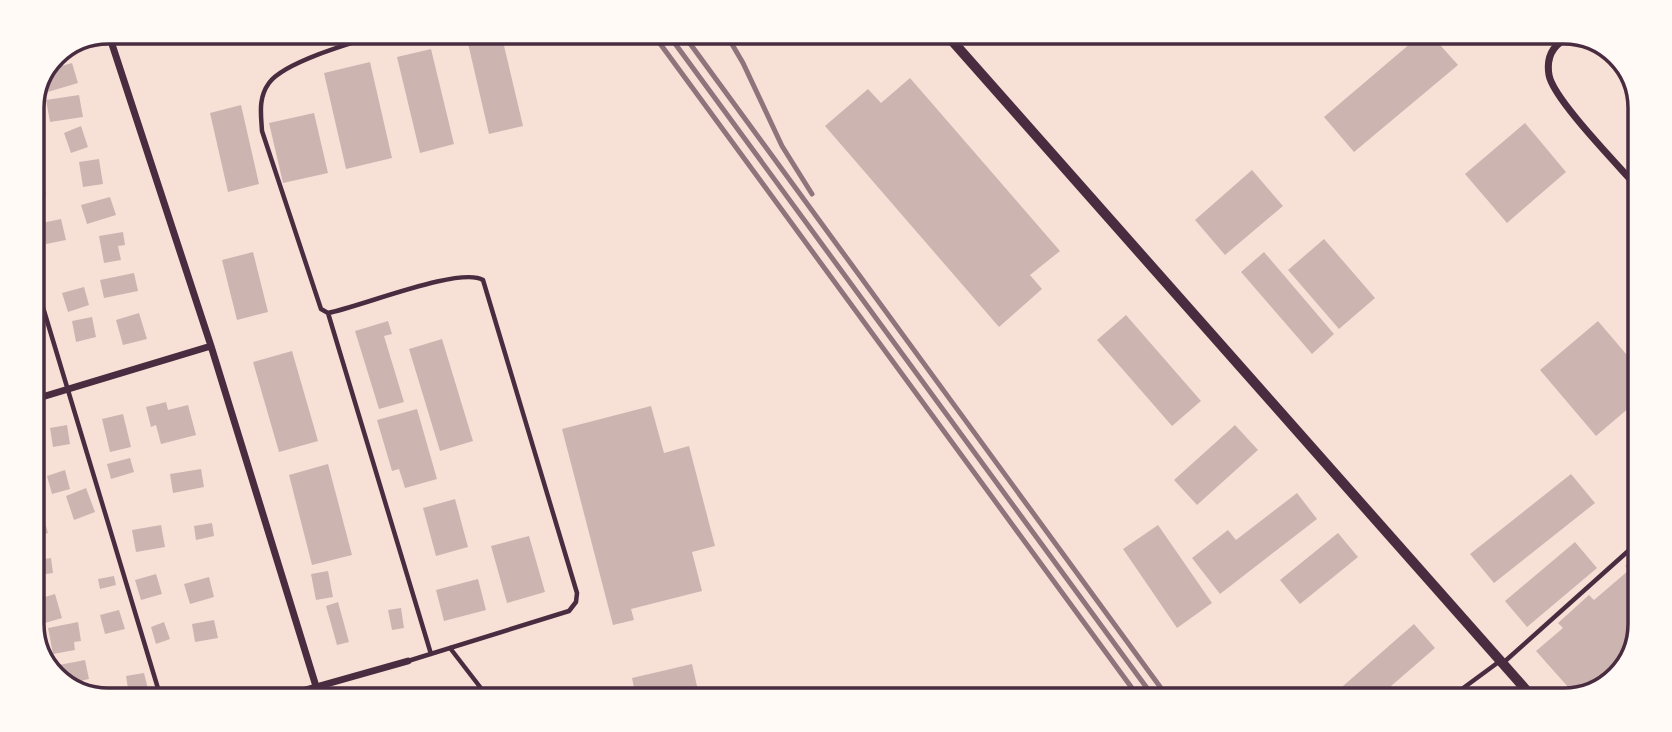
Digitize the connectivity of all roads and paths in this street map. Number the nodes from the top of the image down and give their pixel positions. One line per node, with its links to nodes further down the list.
1 (112, 44): 8 (street)
2 (354, 44): 7 (lane)
3 (955, 44): 15 (street)
4 (1557, 44): 5 (street)
5 (1628, 176)
6 (44, 310): 9 (lane)
7 (328, 313): 12 (lane); 13 (lane)
8 (211, 346): 9 (street); 16 (street)
9 (68, 389): 10 (street); 17 (lane)
10 (44, 396)
11 (1628, 551): 15 (lane)
12 (450, 648): 13 (lane); 19 (lane)
13 (431, 654): 14 (lane)
14 (408, 661): 16 (street)
15 (1502, 662): 20 (lane); 21 (street)
16 (316, 686): 18 (street)
17 (158, 688)
18 (310, 688)
19 (481, 688)
20 (1464, 688)
21 (1525, 688)

